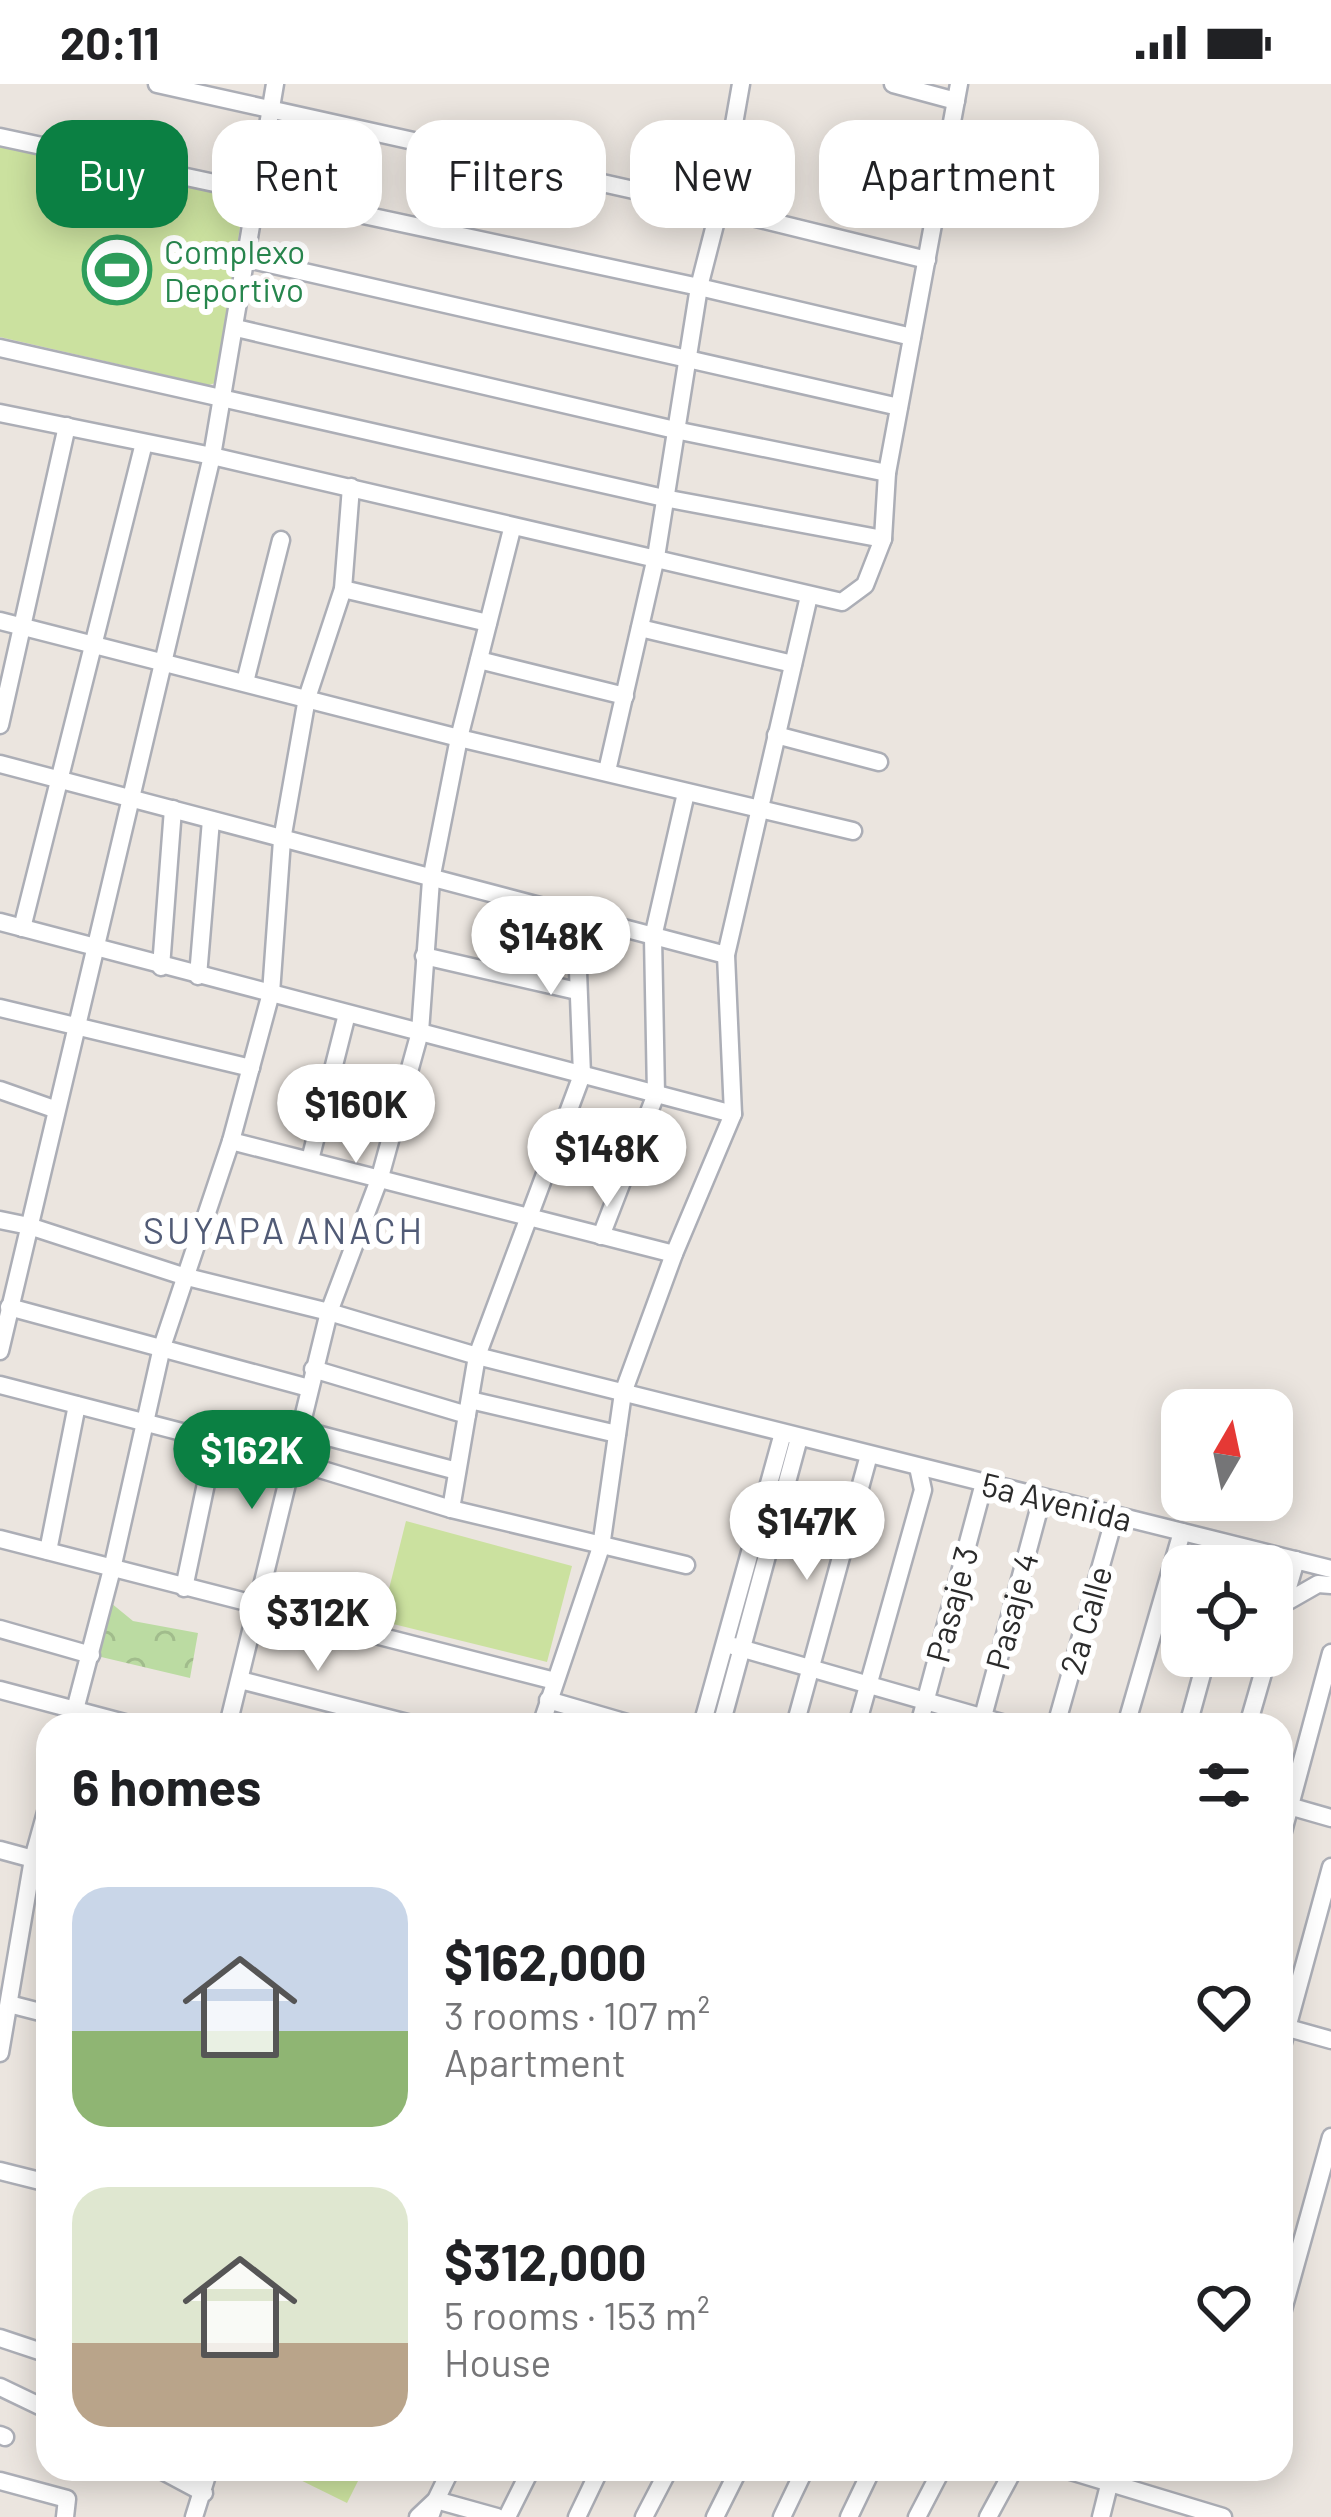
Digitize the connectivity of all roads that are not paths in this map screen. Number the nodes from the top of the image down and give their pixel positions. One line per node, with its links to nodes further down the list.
1 (157, 84): 6 (street)
2 (275, 84): 6 (street)
3 (741, 84): 8 (street)
4 (893, 84): 5 (street)
5 (957, 93): 17 (street)
6 (272, 106): 7 (street); 11 (street)
7 (270, 120)
8 (735, 120)
9 (0, 137): 10 (street)
10 (212, 181)
11 (630, 188)
12 (382, 217): 18 (street)
13 (795, 227): 17 (street)
14 (252, 228): 16 (street)
15 (714, 228): 18 (street)
16 (248, 259): 19 (street); 22 (street)
17 (927, 260): 20 (street)
18 (699, 287): 20 (street); 22 (street)
19 (236, 328): 23 (street); 27 (street)
20 (912, 337): 24 (street)
21 (0, 348): 23 (street)
22 (687, 357): 24 (street); 27 (street)
23 (223, 398): 29 (street); 32 (street)
24 (899, 407): 30 (street)
25 (0, 413): 26 (street)
26 (67, 426): 28 (street); 41 (street)
27 (675, 430): 30 (street); 32 (street)
28 (144, 442): 29 (street); 43 (street)
29 (212, 456): 31 (street); 45 (street)
30 (887, 472): 34 (street)
31 (351, 488): 33 (street); 37 (street)
32 (664, 498): 34 (street); 36 (street)
33 (512, 529): 36 (street); 40 (street)
34 (883, 539): 38 (street)
35 (281, 540): 47 (street)
36 (656, 557): 38 (street); 42 (street)
37 (343, 589): 40 (street); 49 (street)
38 (809, 596): 46 (street)
39 (0, 621): 41 (street)
40 (488, 623): 44 (street)
41 (25, 627): 43 (street); 50 (street)
42 (640, 628): 46 (street); 48 (street)
43 (94, 645): 45 (street); 56 (street)
44 (479, 660): 48 (street); 52 (street)
45 (163, 663): 47 (street); 58 (street)
46 (793, 664): 51 (street)
47 (245, 682): 49 (street)
48 (625, 696): 55 (street)
49 (307, 698): 52 (street); 63 (street)
50 (0, 725)
51 (776, 735): 53 (street); 60 (street)
52 (459, 738): 55 (street); 64 (street)
53 (879, 762)
54 (0, 764): 56 (street)
55 (608, 771): 57 (street)
56 (59, 780): 58 (street); 67 (street)
57 (686, 793): 60 (street); 68 (street)
58 (130, 798): 59 (street); 69 (street)
59 (173, 809): 61 (street); 72 (street)
60 (758, 812): 62 (street); 71 (street)
61 (212, 820): 63 (street); 73 (street)
62 (853, 831)
63 (282, 840): 64 (street); 75 (street)
64 (430, 880): 65 (street); 70 (street)
65 (576, 919): 68 (street); 74 (street)
66 (0, 922): 67 (street)
67 (22, 928): 69 (street)
68 (653, 937): 71 (street); 83 (street)
69 (93, 950): 72 (street); 78 (street)
70 (424, 956): 74 (street); 79 (street)
71 (726, 956): 85 (street)
72 (161, 967): 73 (street)
73 (198, 976): 75 (street)
74 (578, 991): 81 (street)
75 (271, 993): 77 (street); 80 (street)
76 (0, 1008): 78 (street)
77 (347, 1014): 79 (street); 87 (street)
78 (74, 1026): 80 (street); 84 (street)
79 (420, 1032): 81 (street); 88 (street)
80 (251, 1068): 86 (street)
81 (582, 1075): 83 (street); 89 (street)
82 (0, 1090): 84 (street)
83 (656, 1094): 85 (street); 92 (street)
84 (54, 1109): 91 (street)
85 (734, 1114): 93 (street)
86 (231, 1141): 87 (street); 94 (street)
87 (310, 1160): 88 (street)
88 (380, 1178): 89 (street); 96 (street)
89 (527, 1218): 92 (street); 100 (street)
90 (0, 1220): 91 (street, 5a Avenida)
91 (29, 1226): 94 (street, 5a Avenida); 95 (street)
92 (601, 1236): 93 (street)
93 (674, 1254): 103 (street)
94 (183, 1276): 96 (street, 5a Avenida); 98 (street)
95 (9, 1307): 97 (street); 98 (street)
96 (329, 1312): 100 (street, 5a Avenida); 101 (street)
97 (3, 1328): 99 (street)
98 (162, 1347): 101 (street); 106 (street)
99 (0, 1351)
100 (477, 1356): 103 (street, 5a Avenida); 105 (street)
101 (311, 1378): 105 (street); 107 (street)
102 (0, 1385): 104 (street)
103 (623, 1393): 108 (street); 109 (street, 5a Avenida)
104 (77, 1405): 106 (street); 123 (street)
105 (468, 1408): 108 (street); 114 (street)
106 (143, 1422): 110 (street); 128 (street)
107 (298, 1429): 112 (street); 114 (street)
108 (617, 1434): 122 (street)
109 (791, 1436): 111 (street, 5a Avenida); 135 (street)
110 (215, 1441): 112 (street); 131 (street)
111 (869, 1455): 113 (street, 5a Avenida); 138 (street)
112 (290, 1460): 117 (street); 133 (street)
113 (918, 1467): 115 (street, 5a Avenida); 143 (street)
114 (457, 1472): 117 (street)
115 (984, 1483): 116 (street, 5a Avenida); 146 (street, Pasaje 3)
116 (1042, 1498): 118 (street, 5a Avenida); 159 (street, Pasaje 4)
117 (451, 1509): 122 (street)
118 (1115, 1516): 119 (street, 5a Avenida); 160 (street, 2a Calle)
119 (1181, 1532): 121 (street, 5a Avenida); 161 (street)
120 (0, 1539): 123 (street)
121 (1234, 1545)
122 (601, 1547): 126 (street); 142 (street)
123 (48, 1552): 128 (street)
124 (1293, 1559): 125 (street, 5a Avenida)
125 (1296, 1560): 127 (street); 129 (street, 5a Avenida)
126 (686, 1565)
127 (1293, 1567)
128 (112, 1569): 131 (street); 137 (street)
129 (1331, 1569)
130 (1331, 1585): 132 (street)
131 (184, 1588): 133 (street)
132 (1293, 1595)
133 (258, 1605): 141 (street); 142 (street)
134 (0, 1628): 137 (street)
135 (734, 1646): 138 (street); 153 (street); 154 (street)
136 (1331, 1654): 164 (street)
137 (91, 1655): 148 (street)
138 (811, 1668): 143 (street); 155 (street)
139 (1201, 1677): 162 (street)
140 (1262, 1677): 163 (street)
141 (239, 1680): 149 (street); 150 (street)
142 (555, 1681): 145 (street)
143 (868, 1684): 146 (street); 156 (street)
144 (0, 1690): 147 (street)
145 (548, 1700): 151 (street); 152 (street)
146 (926, 1701): 157 (street, Pasaje 3); 158 (street)
147 (62, 1713)
148 (74, 1713)
149 (231, 1713)
150 (352, 1713)
151 (544, 1713)
152 (593, 1713)
153 (707, 1713)
154 (723, 1713)
155 (798, 1713)
156 (860, 1713)
157 (922, 1713)
158 (959, 1713)
159 (983, 1713)
160 (1059, 1713)
161 (1129, 1713)
162 (1191, 1713)
163 (1251, 1713)
164 (1293, 1782)
165 (1293, 1807): 166 (street)
166 (1331, 1818)
167 (0, 1850): 168 (street)
168 (36, 1860)
169 (1331, 1867): 171 (street)
170 (36, 1879): 172 (street)
171 (1293, 1996)
172 (9, 2004): 173 (street); 176 (street)
173 (36, 2011)
174 (1293, 2029): 175 (street)
175 (1331, 2040)
176 (0, 2053)
177 (1331, 2137): 180 (street)
178 (0, 2171): 179 (street)
179 (36, 2180)
180 (1293, 2243)
181 (0, 2338): 182 (street)
182 (36, 2350)
183 (0, 2387): 184 (street)
184 (36, 2404)
185 (0, 2481): 200 (street)
186 (182, 2481): 197 (street)
187 (206, 2481): 197 (street)
188 (525, 2481): 204 (street)
189 (594, 2481): 205 (street)
190 (663, 2481): 206 (street)
191 (733, 2481): 207 (street)
192 (800, 2481): 208 (street)
193 (866, 2481): 209 (street)
194 (936, 2481): 210 (street)
195 (1008, 2481): 211 (street)
196 (1110, 2481): 198 (street); 212 (street)
197 (204, 2493): 201 (street)
198 (1164, 2497): 213 (street); 214 (street)
199 (433, 2508): 202 (street); 203 (street)
200 (65, 2517)
201 (194, 2517)
202 (418, 2517)
203 (497, 2517)
204 (507, 2517)
205 (577, 2517)
206 (644, 2517)
207 (715, 2517)
208 (782, 2517)
209 (849, 2517)
210 (917, 2517)
211 (988, 2517)
212 (1101, 2517)
213 (1159, 2517)
214 (1223, 2517)

